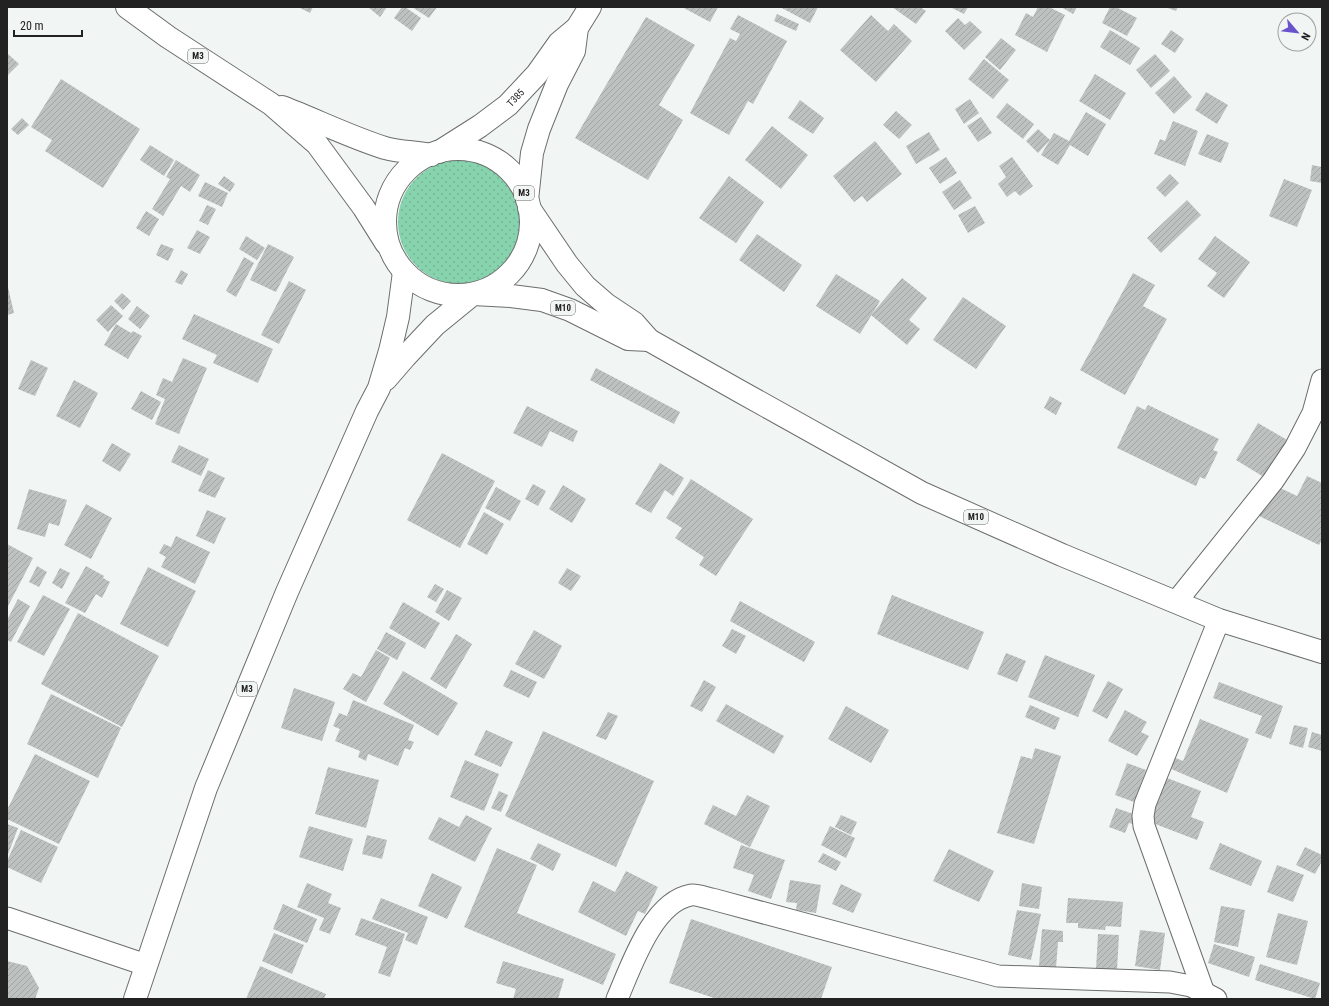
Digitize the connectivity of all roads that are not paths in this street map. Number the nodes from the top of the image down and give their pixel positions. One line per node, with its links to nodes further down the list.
1 (127, 7): 4 (main road, M3)
2 (590, 7): 3 (main road, T385 / T385)
3 (578, 28): 5 (main road, T385 / T385); 6 (main road, T385 / T385)
4 (271, 104): 5 (main road, M3); 7 (main road, M3)
5 (435, 153): 6 (main road, M3); 7 (main road, M3)
6 (528, 204): 9 (main road, M3); 10 (main road, M10)
7 (390, 248): 8 (main road, M3)
8 (404, 272): 9 (main road, M3); 12 (main road, M3)
9 (473, 294): 10 (main road, M10); 12 (main road, M3)
10 (649, 340): 13 (main road, M10)
11 (1322, 380): 13 (street)
12 (379, 388): 17 (main road, M3)
13 (1176, 602): 14 (main road, M10)
14 (1219, 620): 15 (main road, M10); 18 (street)
15 (1322, 652)
16 (7, 918): 17 (street)
17 (146, 965): 19 (main road, M3)
18 (1210, 996): 20 (street)
19 (135, 999)
20 (617, 999)

